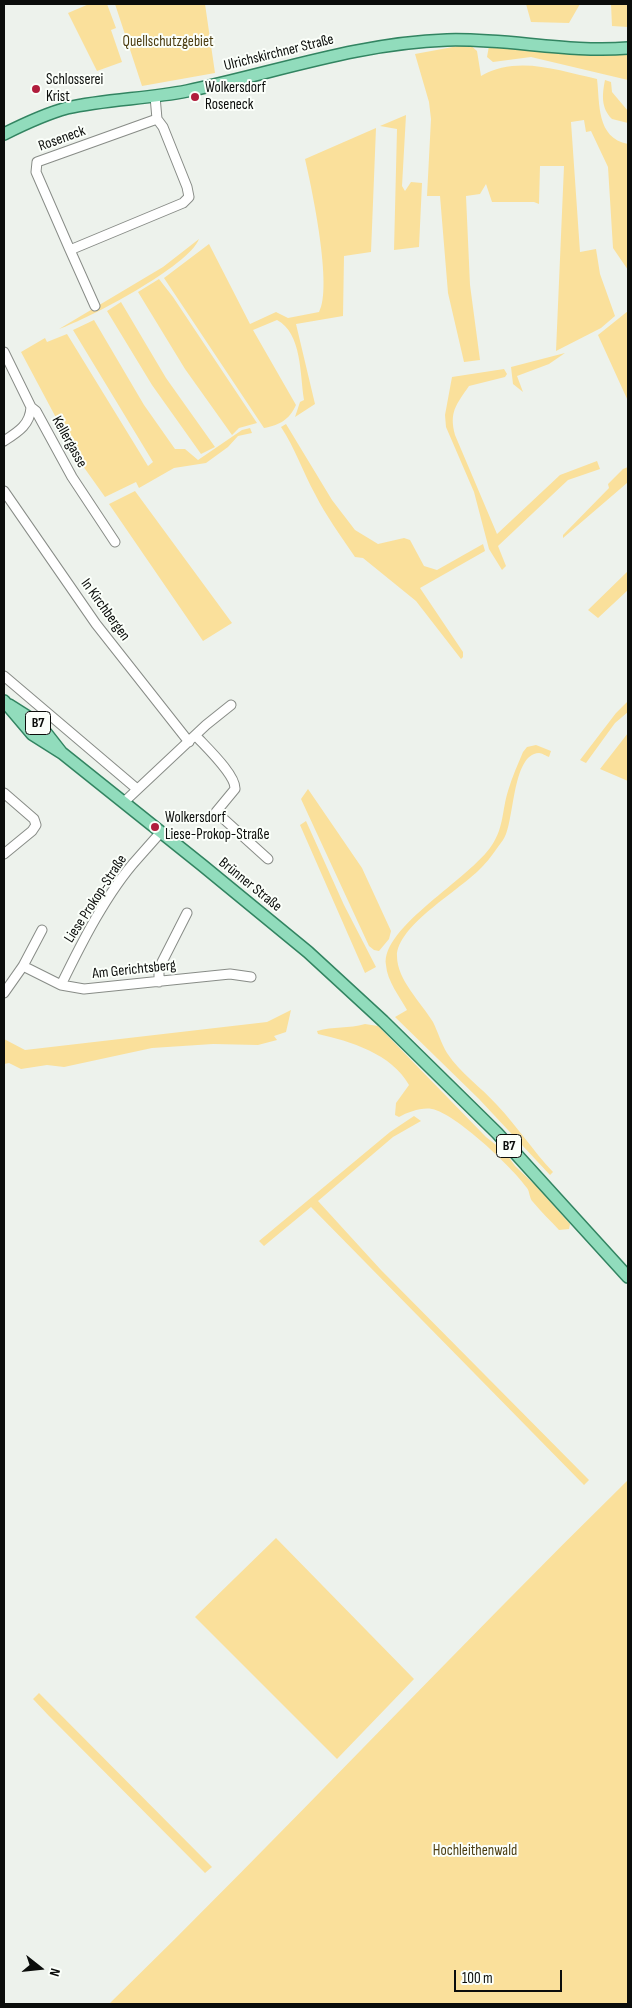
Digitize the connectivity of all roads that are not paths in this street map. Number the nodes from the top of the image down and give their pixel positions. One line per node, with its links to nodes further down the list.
1 (628, 48): 2 (main road, Ulrichskirchner Straße)
2 (155, 96): 3 (street); 4 (main road, Ulrichskirchner Straße)
3 (157, 119): 5 (street); 5 (street, Roseneck)
4 (4, 134)
5 (70, 250): 6 (street, Roseneck)
6 (95, 306)
7 (4, 352): 8 (street, Kellergasse)
8 (31, 407): 9 (street); 11 (street, Kellergasse)
9 (4, 441)
10 (4, 491): 15 (street, In Kirchbergen)
11 (115, 542)
12 (4, 676): 16 (street)
13 (5, 702): 18 (main road, Brünner Straße / B7)
14 (231, 705): 15 (street)
15 (192, 739): 16 (street); 21 (street, In Kirchbergen)
16 (137, 789): 18 (street)
17 (4, 794): 20 (street)
18 (124, 802): 19 (main road, Brünner Straße / B7)
19 (161, 832): 27 (street, Liese Prokop-Straße); 29 (main road, Brünner Straße / B7)
20 (4, 854)
21 (268, 858)
22 (187, 913): 26 (street)
23 (42, 930): 24 (street)
24 (23, 966): 27 (street, Am Gerichtsberg); 28 (street)
25 (251, 977): 26 (street, Am Gerichtsberg)
26 (159, 982): 27 (street, Am Gerichtsberg)
27 (61, 985)
28 (4, 993)
29 (628, 1277)

